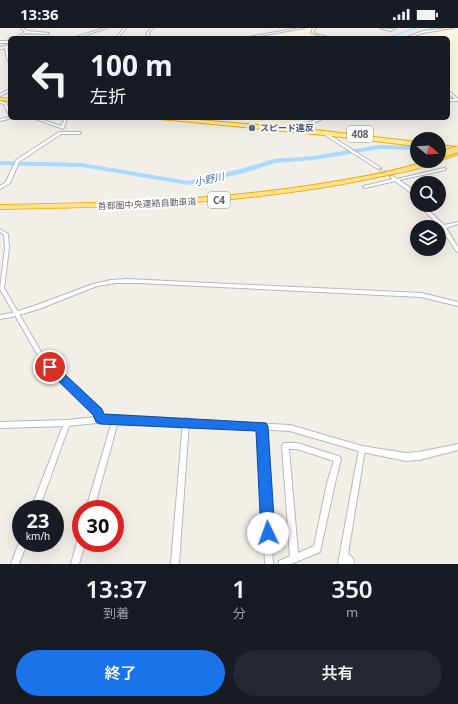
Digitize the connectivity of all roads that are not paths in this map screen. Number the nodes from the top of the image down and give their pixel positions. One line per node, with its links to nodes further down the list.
1 (22, 28): 11 (street)
2 (106, 28): 14 (street)
3 (125, 28): 15 (street)
4 (303, 28): 16 (street)
5 (314, 28): 17 (street)
6 (381, 28): 7 (street)
7 (395, 28)
8 (431, 28): 10 (street)
9 (452, 28): 10 (street)
10 (438, 30): 18 (street)
11 (26, 32): 12 (street); 13 (street)
12 (48, 33)
13 (19, 36)
14 (80, 36)
15 (119, 36)
16 (256, 36)
17 (323, 36)
18 (414, 36)
19 (8, 47): 20 (street); 21 (street)
20 (0, 48)
21 (8, 57)
22 (8, 92): 24 (street)
23 (450, 93): 25 (street)
24 (0, 98): 26 (street)
25 (458, 100)
26 (8, 110)
27 (40, 120): 32 (street)
28 (65, 120): 32 (street)
29 (184, 120): 33 (highway, 408)
30 (204, 120): 33 (highway, 408)
31 (318, 120): 33 (street)
32 (62, 127): 34 (street)
33 (302, 130): 35 (highway, 408); 37 (highway, 408)
34 (60, 133): 36 (street); 51 (street)
35 (324, 133): 38 (highway, 408); 46 (street)
36 (79, 134)
37 (410, 142)
38 (410, 142)
39 (446, 147): 40 (highway)
40 (458, 148): 42 (highway, bridge)
41 (458, 152): 43 (highway)
42 (446, 154)
43 (446, 156)
44 (410, 163): 53 (highway, 首都圏中央連絡自動車道 / C4)
45 (410, 167): 54 (highway, 首都圏中央連絡自動車道 / C4)
46 (379, 168)
47 (444, 169): 49 (street)
48 (392, 177): 49 (street)
49 (396, 180): 50 (street); 52 (street)
50 (365, 187)
51 (0, 188)
52 (410, 190)
53 (0, 204)
54 (0, 207)
55 (428, 212): 56 (street)
56 (436, 220)
57 (458, 223): 58 (street)
58 (446, 226)
59 (0, 230): 62 (street)
60 (446, 232): 61 (street)
61 (458, 251)
62 (1, 289): 64 (street)
63 (458, 304): 64 (street)
64 (16, 314): 65 (street); 67 (street)
65 (0, 317)
66 (116, 418): 67 (street); 69 (street); 75 (street)
67 (100, 419): 68 (street)
68 (67, 422): 70 (street); 74 (street)
69 (186, 422): 71 (street); 82 (street)
70 (0, 426)
71 (262, 426): 73 (street); 83 (street)
72 (458, 447): 73 (street)
73 (362, 449): 78 (street)
74 (38, 500)
75 (93, 500)
76 (20, 552): 80 (street)
77 (78, 552): 81 (street)
78 (343, 555): 85 (street); 86 (street)
79 (294, 558): 79 (street); 84 (street)
80 (15, 564)
81 (75, 564)
82 (175, 564)
83 (269, 564)
84 (282, 564)
85 (342, 564)
86 (350, 564)

